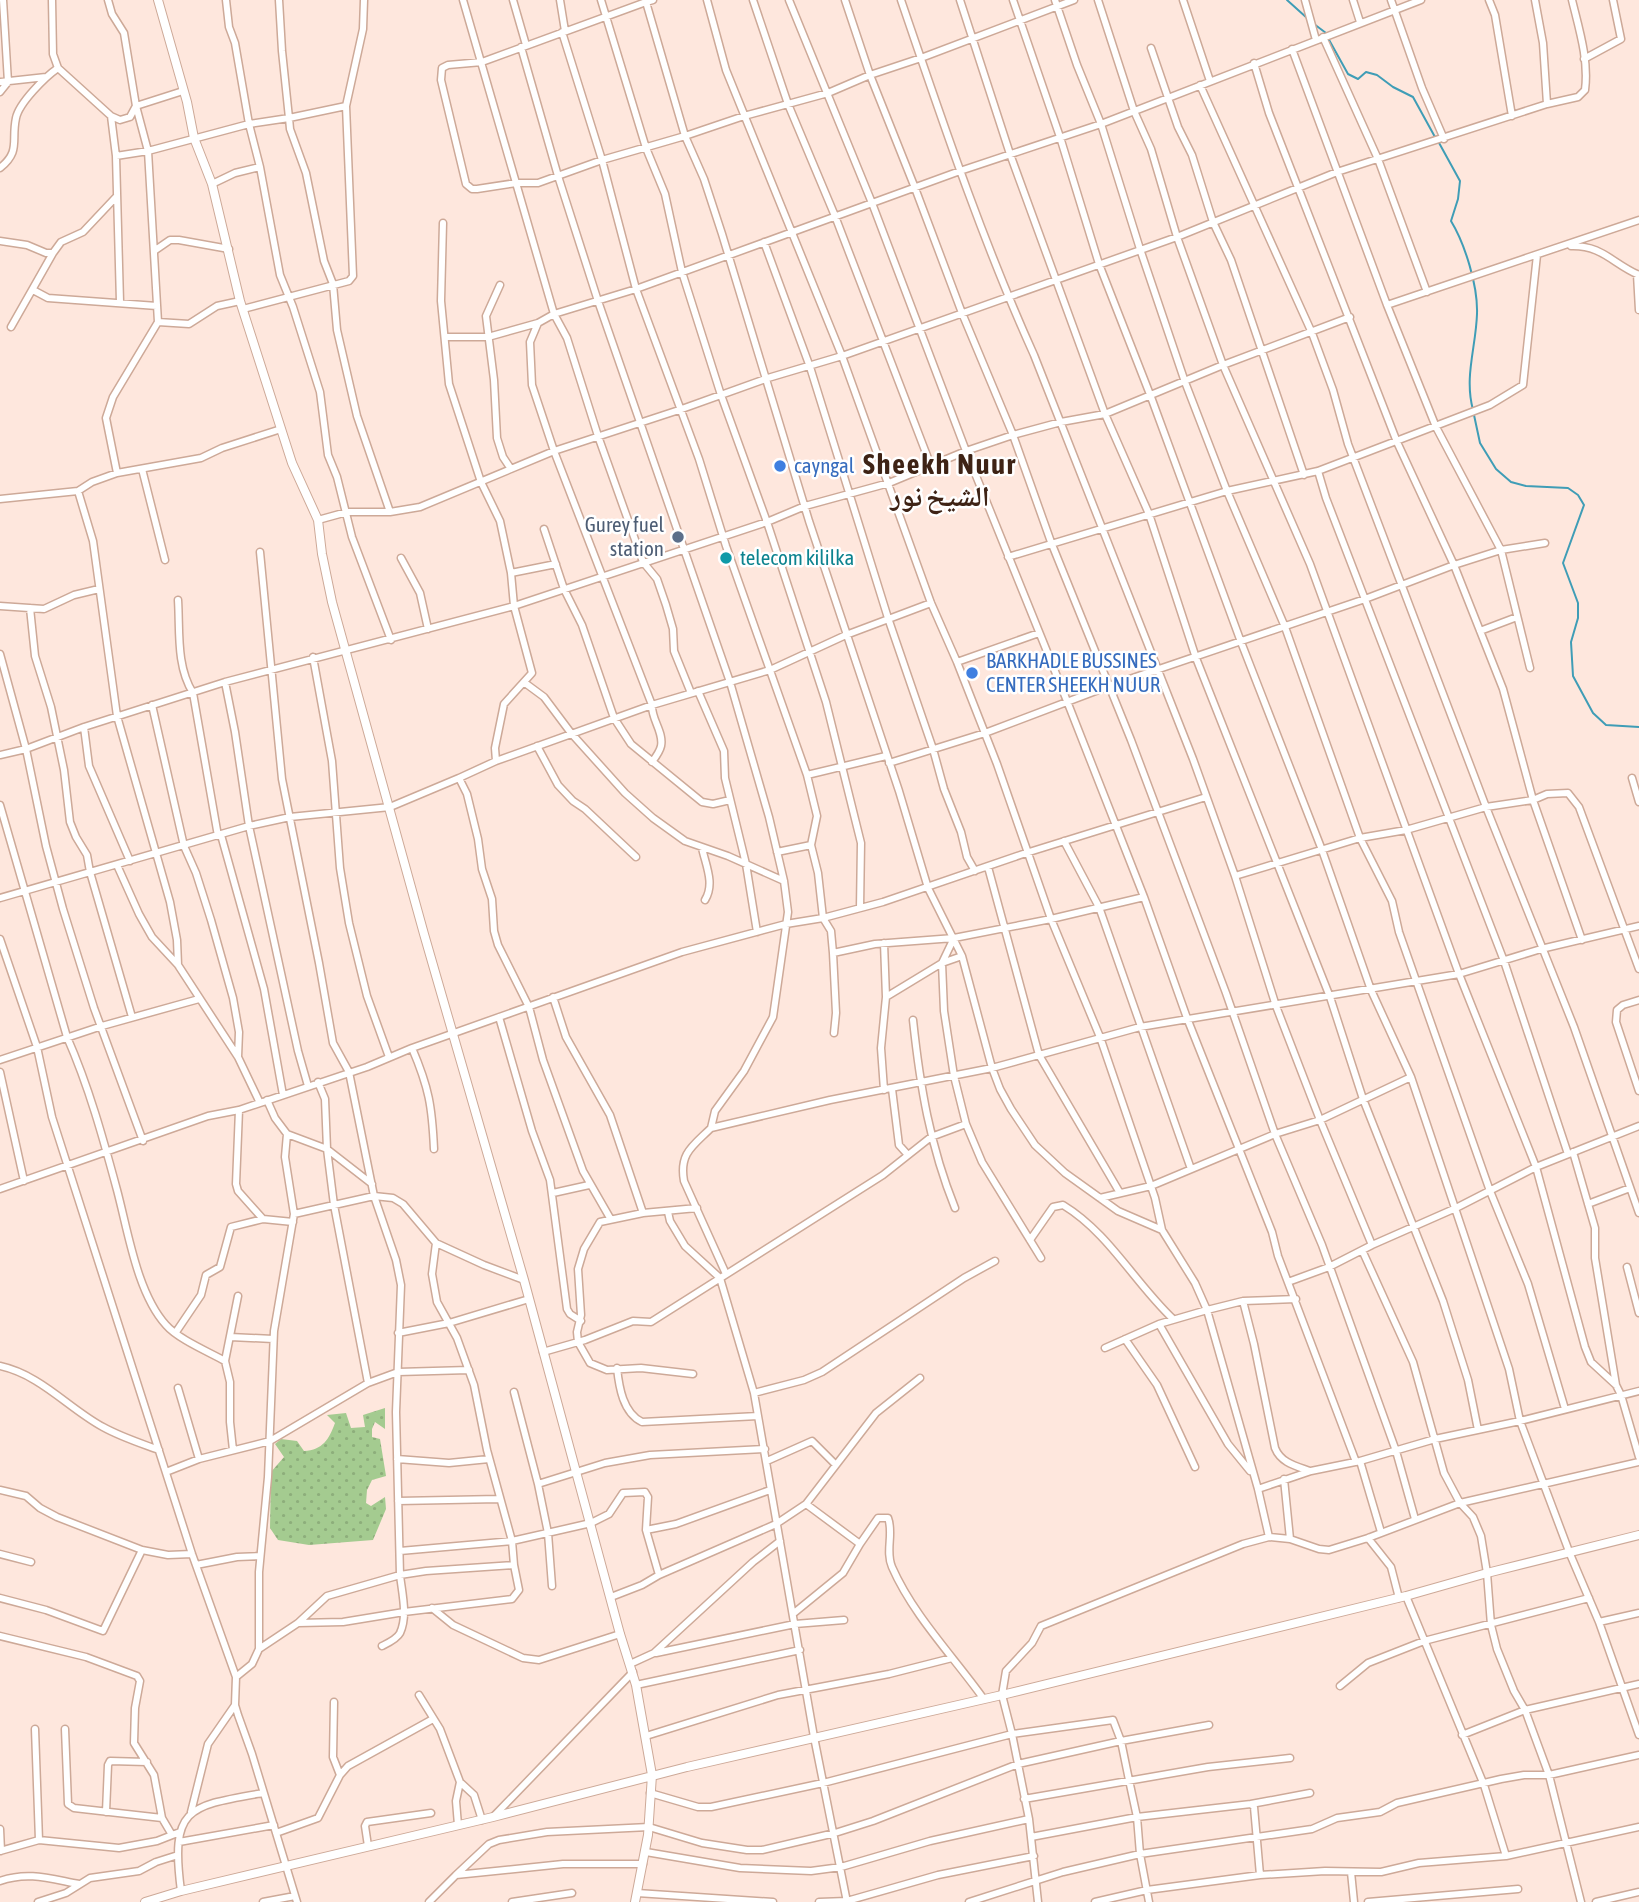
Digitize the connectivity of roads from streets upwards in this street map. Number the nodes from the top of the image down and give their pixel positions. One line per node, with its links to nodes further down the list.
1 (3, 0): 50 (street)
2 (52, 0): 46 (street)
3 (108, 0): 58 (street)
4 (158, 0): 52 (street)
5 (226, 0): 65 (street)
6 (279, 0): 64 (street)
7 (364, 0): 59 (street)
8 (463, 0): 44 (street)
9 (513, 0): 39 (street)
10 (560, 0): 36 (street)
11 (601, 0): 33 (street)
12 (707, 0): 62 (street)
13 (753, 0): 56 (street)
14 (789, 0): 54 (street)
15 (845, 0): 47 (street)
16 (901, 0): 42 (street)
17 (960, 0): 37 (street)
18 (1013, 0): 34 (street)
19 (1074, 0): 31 (street)
20 (1098, 0): 60 (street)
21 (1183, 0): 49 (street)
22 (1305, 0): 38 (street)
23 (1353, 0): 35 (street)
24 (1391, 0): 32 (street)
25 (1421, 0): 32 (street)
26 (1489, 0): 63 (street)
27 (1535, 0): 57 (street)
28 (1572, 0): 43 (street)
29 (1613, 0): 43 (street)
30 (648, 1): 33 (street); 67 (street)
31 (1056, 3): 34 (street); 66 (street)
32 (1394, 9): 35 (street); 70 (street)
33 (604, 16): 36 (street); 71 (street)
34 (1020, 21): 37 (street); 68 (street)
35 (1360, 22): 38 (street)
36 (564, 31): 39 (street); 76 (street)
37 (972, 38): 42 (street); 73 (street)
38 (1320, 38): 41 (street); 75 (street)
39 (524, 46): 44 (street); 81 (street)
40 (1150, 48): 55 (street)
41 (1292, 49): 45 (street); 80 (street)
42 (921, 58): 47 (street); 79 (street)
43 (1584, 59): 57 (street)
44 (482, 62): 82 (street); 82 (street)
45 (1254, 63): 49 (street); 84 (street)
46 (58, 68): 48 (street); 61 (street)
47 (870, 75): 54 (street); 85 (street)
48 (46, 77): 50 (street); 78 (street)
49 (1210, 81): 51 (street)
50 (4, 82): 53 (street)
51 (1200, 85): 55 (street); 88 (street)
52 (183, 91): 58 (street); 69 (street)
53 (0, 92)
54 (828, 93): 56 (street); 87 (street)
55 (1168, 98): 60 (street); 91 (street)
56 (788, 104): 62 (street); 89 (street)
57 (1547, 104): 63 (street)
58 (136, 106): 61 (street); 72 (street)
59 (346, 106): 64 (street); 108 (street)
60 (1134, 111): 66 (street); 94 (street)
61 (111, 116): 74 (street)
62 (744, 116): 67 (street); 93 (street)
63 (1512, 116): 70 (street)
64 (289, 118): 65 (street); 108 (street)
65 (249, 124): 69 (street); 77 (street)
66 (1101, 124): 68 (street); 99 (street)
67 (685, 136): 71 (street); 103 (street)
68 (1060, 137): 73 (street); 104 (street)
69 (194, 138): 72 (street); 83 (street)
70 (1444, 139): 75 (street)
71 (646, 148): 76 (street); 105 (street)
72 (148, 151): 74 (street); 100 (street)
73 (1010, 154): 79 (street); 107 (street)
74 (116, 156): 86 (street)
75 (1378, 159): 80 (street); 112 (street)
76 (602, 160): 81 (street); 110 (street)
77 (260, 166): 83 (street); 114 (street)
78 (0, 169)
79 (960, 172): 85 (street); 113 (street)
80 (1337, 172): 84 (street); 118 (street)
81 (558, 176): 82 (street); 115 (street)
82 (516, 183): 122 (street)
83 (212, 184): 98 (street)
84 (1297, 187): 88 (street); 123 (street)
85 (915, 188): 87 (street); 121 (street)
86 (116, 197): 101 (street); 116 (street)
87 (872, 203): 89 (street); 127 (street)
88 (1253, 206): 91 (street); 128 (street)
89 (835, 216): 93 (street); 131 (street)
90 (1639, 220): 97 (street)
91 (1213, 222): 94 (street); 132 (street)
92 (443, 223): 129 (street)
93 (792, 232): 96 (street); 133 (street)
94 (1177, 237): 99 (street); 134 (street)
95 (0, 241): 101 (street)
96 (764, 242): 103 (street); 135 (street)
97 (1562, 246): 102 (street); 106 (street)
98 (229, 249): 100 (street); 117 (street)
99 (1140, 249): 104 (street); 137 (street)
100 (154, 251): 119 (street)
101 (53, 253): 111 (street)
102 (1537, 255): 112 (street); 144 (street)
103 (730, 256): 105 (street); 136 (street)
104 (1099, 264): 107 (street); 139 (street)
105 (682, 272): 110 (street); 138 (street)
106 (1638, 274): 120 (street)
107 (1057, 281): 113 (street); 141 (street)
108 (333, 284): 114 (street); 168 (street)
109 (500, 285): 130 (street)
110 (636, 289): 115 (street); 140 (street)
111 (33, 290): 116 (street); 126 (street)
112 (1427, 292): 118 (street)
113 (1008, 297): 121 (street); 142 (street)
114 (289, 298): 117 (street); 167 (street)
115 (598, 301): 122 (street); 143 (street)
116 (120, 302): 119 (street)
117 (241, 305): 124 (street); 145 (street)
118 (1387, 305): 144 (street)
119 (157, 306): 124 (street)
120 (1639, 310)
121 (962, 313): 127 (street); 146 (street)
122 (554, 314): 125 (street); 147 (street)
123 (1350, 317): 128 (street); 148 (street)
124 (158, 322): 156 (street)
125 (538, 323): 130 (street); 149 (street)
126 (11, 327)
127 (920, 328): 131 (street); 150 (street)
128 (1312, 333): 132 (street); 151 (street)
129 (446, 337): 130 (street); 158 (street)
130 (488, 337): 154 (street)
131 (883, 342): 133 (street); 152 (street)
132 (1262, 352): 134 (street); 157 (street)
133 (842, 356): 135 (street); 159 (street)
134 (1223, 365): 137 (street); 160 (street)
135 (810, 367): 136 (street); 163 (street)
136 (768, 378): 138 (street); 166 (street)
137 (1185, 382): 139 (street); 162 (street)
138 (721, 395): 140 (street); 171 (street)
139 (1151, 397): 141 (street); 165 (street)
140 (680, 410): 143 (street); 174 (street)
141 (1105, 414): 142 (street); 169 (street)
142 (1061, 422): 146 (street); 172 (street)
143 (639, 423): 147 (street); 177 (street)
144 (1436, 427): 148 (street); 178 (street)
145 (281, 429): 153 (street); 170 (street)
146 (1013, 435): 150 (street); 175 (street)
147 (598, 436): 149 (street); 183 (street)
148 (1397, 442): 151 (street); 185 (street)
149 (554, 451): 154 (street); 187 (street)
150 (966, 451): 152 (street); 180 (street)
151 (1354, 458): 155 (street); 188 (street)
152 (931, 466): 159 (street)
153 (142, 469): 156 (street); 182 (street)
154 (511, 469): 158 (street)
155 (1318, 471): 157 (street); 191 (street)
156 (117, 473): 161 (street)
157 (1304, 475): 160 (street)
158 (481, 482): 168 (street); 186 (street)
159 (889, 483): 163 (street); 193 (street)
160 (1272, 483): 162 (street); 197 (street)
161 (78, 491): 164 (street); 190 (street)
162 (1227, 491): 165 (street); 200 (street)
163 (849, 495): 166 (street); 199 (street)
164 (0, 499)
165 (1190, 502): 169 (street); 206 (street)
166 (804, 506): 171 (street); 204 (street)
167 (347, 512): 168 (street); 170 (street); 205 (street)
168 (390, 512)
169 (1149, 514): 172 (street); 211 (street)
170 (318, 520): 207 (street)
171 (767, 522): 174 (street); 208 (street)
172 (1103, 528): 175 (street); 216 (street)
173 (544, 529): 184 (street)
174 (723, 536): 177 (street); 214 (street)
175 (1051, 542): 180 (street); 220 (street)
176 (1545, 542): 178 (street)
177 (683, 549): 183 (street); 218 (street)
178 (1501, 550): 185 (street); 198 (street)
179 (260, 552): 215 (street)
180 (1008, 557): 203 (street)
181 (401, 558): 201 (street)
182 (165, 560)
183 (643, 562): 187 (street); 221 (street)
184 (556, 564): 186 (street); 189 (street)
185 (1454, 565): 188 (street); 202 (street)
186 (512, 573): 195 (street)
187 (603, 575): 189 (street); 225 (street)
188 (1404, 584): 191 (street); 249 (street)
189 (564, 589): 195 (street); 227 (street)
190 (99, 590): 196 (street); 226 (street)
191 (1365, 599): 197 (street); 253 (street)
192 (178, 600): 222 (street)
193 (931, 603): 199 (street); 212 (street)
194 (0, 606): 196 (street)
195 (514, 606): 201 (street); 219 (street)
196 (30, 608): 231 (street)
197 (1328, 612): 200 (street); 256 (street)
198 (1517, 617): 202 (street); 213 (street)
199 (888, 618): 204 (street); 234 (street)
200 (1285, 627): 206 (street); 258 (street)
201 (428, 629): 205 (street)
202 (1480, 631): 245 (street)
203 (1039, 633): 212 (street); 223 (street)
204 (846, 635): 208 (street); 236 (street)
205 (391, 640): 207 (street)
206 (1241, 642): 211 (street); 263 (street)
207 (346, 651): 210 (street); 248 (street)
208 (811, 652): 214 (street); 239 (street)
209 (0, 654): 233 (street)
210 (313, 657): 215 (street); 250 (street)
211 (1196, 658): 216 (street); 269 (street)
212 (957, 662): 230 (street)
213 (1530, 668)
214 (770, 670): 218 (street); 240 (street)
215 (271, 671): 217 (street); 252 (street)
216 (1158, 671): 220 (street); 243 (street)
217 (225, 682): 222 (street); 255 (street)
218 (730, 682): 221 (street); 264 (street)
219 (525, 683): 229 (street); 237 (street)
220 (1110, 686): 223 (street); 251 (street)
221 (694, 692): 225 (street); 244 (street)
222 (193, 693): 224 (street); 257 (street)
223 (1067, 701): 230 (street); 254 (street)
224 (152, 705): 226 (street); 261 (street)
225 (652, 705): 227 (street); 238 (street)
226 (117, 716): 228 (street); 265 (street)
227 (614, 718): 229 (street); 238 (street)
228 (84, 727): 231 (street); 268 (street)
229 (571, 733): 232 (street); 262 (street)
230 (985, 733): 234 (street); 266 (street)
231 (58, 738): 233 (street); 274 (street)
232 (537, 746): 237 (street); 267 (street)
233 (26, 749): 235 (street); 277 (street)
234 (933, 749): 236 (street); 273 (street)
235 (0, 755)
236 (888, 759): 239 (street); 278 (street)
237 (496, 761): 241 (street)
238 (652, 762): 244 (street)
239 (844, 767): 240 (street); 284 (street)
240 (807, 775): 260 (street)
241 (460, 778): 248 (street); 312 (street)
242 (1632, 778): 246 (street)
243 (1206, 797): 251 (street); 275 (street)
244 (730, 800): 270 (street)
245 (1533, 800): 249 (street); 290 (street); 294 (street)
246 (1639, 803)
247 (0, 805): 279 (street)
248 (390, 807): 250 (street); 320 (street)
249 (1486, 807): 253 (street); 296 (street)
250 (335, 812): 252 (street); 328 (street)
251 (1157, 813): 254 (street); 313 (street)
252 (290, 817): 255 (street); 332 (street)
253 (1448, 818): 256 (street); 299 (street)
254 (1115, 824): 259 (street); 280 (street)
255 (248, 826): 257 (street); 337 (street)
256 (1406, 830): 258 (street); 303 (street)
257 (220, 835): 261 (street); 341 (street)
258 (1360, 838): 263 (street); 304 (street)
259 (1064, 841): 266 (street); 283 (street)
260 (811, 845): 264 (street); 285 (street)
261 (184, 846): 265 (street); 327 (street)
262 (702, 848): 270 (street); 282 (street)
263 (1322, 850): 269 (street); 305 (street)
264 (777, 852): 276 (street)
265 (155, 853): 268 (street); 301 (street)
266 (1026, 853): 272 (street); 286 (street)
267 (636, 857)
268 (130, 861): 271 (street)
269 (1278, 863): 275 (street); 308 (street)
270 (746, 864): 276 (street); 291 (street)
271 (117, 865): 274 (street); 301 (street)
272 (988, 867): 273 (street); 289 (street)
273 (975, 871): 278 (street)
274 (90, 872): 277 (street); 314 (street)
275 (1235, 876): 311 (street)
276 (784, 881): 287 (street)
277 (56, 882): 279 (street); 318 (street)
278 (928, 888): 284 (street); 292 (street)
279 (24, 891): 281 (street); 322 (street)
280 (1144, 897): 283 (street); 316 (street)
281 (0, 898)
282 (705, 900)
283 (1099, 907): 286 (street); 319 (street)
284 (860, 908): 285 (street)
285 (823, 918): 287 (street); 297 (street)
286 (1051, 919): 289 (street); 323 (street)
287 (786, 924): 291 (street); 348 (street)
288 (1639, 926): 290 (street)
289 (1005, 928): 292 (street); 326 (street)
290 (1624, 930): 294 (street); 302 (street)
291 (757, 932): 306 (street)
292 (954, 938): 295 (street); 298 (street); 300 (street)
293 (0, 939): 324 (street)
294 (1582, 940): 296 (street)
295 (884, 943): 297 (street); 307 (street)
296 (1541, 949): 299 (street); 352 (street)
297 (833, 953): 321 (street)
298 (962, 956): 300 (street); 330 (street)
299 (1504, 961): 303 (street); 358 (street)
300 (942, 963): 307 (street); 333 (street)
301 (178, 965): 309 (street)
302 (1639, 969)
303 (1459, 974): 304 (street); 361 (street)
304 (1418, 981): 305 (street); 369 (street)
305 (1371, 990): 308 (street); 334 (street)
306 (553, 997): 312 (street); 381 (street)
307 (886, 997): 339 (street)
308 (1329, 997): 311 (street); 342 (street)
309 (199, 999): 314 (street); 327 (street)
310 (1639, 1000): 340 (street)
311 (1276, 1006): 313 (street); 345 (street)
312 (528, 1007): 315 (street); 365 (street)
313 (1231, 1011): 316 (street); 350 (street)
314 (132, 1017): 318 (street)
315 (499, 1017): 320 (street); 370 (street)
316 (1187, 1018): 319 (street); 356 (street)
317 (914, 1020): 336 (street)
318 (102, 1026): 322 (street); 353 (street)
319 (1140, 1027): 323 (street); 362 (street)
320 (453, 1033): 325 (street); 397 (street)
321 (834, 1033)
322 (67, 1037): 324 (street); 357 (street)
323 (1100, 1037): 326 (street); 366 (street)
324 (37, 1046): 329 (street); 360 (street)
325 (412, 1048): 328 (street); 355 (street)
326 (1039, 1055): 330 (street); 371 (street)
327 (238, 1057): 343 (street)
328 (389, 1057): 332 (street)
329 (0, 1060)
330 (992, 1068): 333 (street); 373 (street)
331 (0, 1072): 363 (street)
332 (349, 1072): 335 (street); 364 (street)
333 (954, 1076): 336 (street); 346 (street)
334 (1411, 1077): 342 (street); 378 (street)
335 (318, 1082): 337 (street); 354 (street)
336 (920, 1084): 338 (street); 351 (street)
337 (308, 1086): 341 (street)
338 (892, 1088): 339 (street); 359 (street)
339 (884, 1090): 348 (street)
340 (1639, 1091)
341 (283, 1095): 343 (street)
342 (1363, 1099): 345 (street); 386 (street)
343 (263, 1101): 344 (street); 349 (street)
344 (239, 1110): 353 (street); 384 (street)
345 (1320, 1120): 350 (street); 390 (street)
346 (966, 1124): 351 (street); 388 (street)
347 (1639, 1126): 352 (street)
348 (711, 1128): 376 (street)
349 (288, 1134): 354 (street); 380 (street)
350 (1275, 1134): 356 (street); 394 (street)
351 (931, 1137): 359 (street); 377 (street)
352 (1612, 1138): 358 (street); 368 (street)
353 (142, 1141): 357 (street)
354 (327, 1149): 364 (street); 375 (street)
355 (434, 1149)
356 (1239, 1150): 362 (street); 398 (street)
357 (107, 1152): 360 (street); 409 (street)
358 (1571, 1153): 361 (street); 374 (street)
359 (908, 1155): 396 (street)
360 (68, 1165): 363 (street); 438 (street)
361 (1536, 1167): 369 (street); 425 (street)
362 (1191, 1169): 366 (street)
363 (24, 1181): 367 (street)
364 (373, 1185): 372 (street)
365 (589, 1185): 370 (street); 383 (street)
366 (1151, 1186): 371 (street); 387 (street)
367 (0, 1188)
368 (1630, 1188): 374 (street); 382 (street)
369 (1490, 1191): 378 (street); 431 (street)
370 (553, 1193): 406 (street)
371 (1120, 1193): 373 (street)
372 (374, 1196): 375 (street); 389 (street); 410 (street)
373 (1100, 1198): 387 (street)
374 (1588, 1204): 425 (street)
375 (334, 1205): 380 (street); 424 (street)
376 (696, 1208): 379 (street); 396 (street)
377 (956, 1208)
378 (1456, 1208): 386 (street); 433 (street)
379 (668, 1212): 381 (street); 396 (street)
380 (294, 1213): 385 (street)
381 (643, 1213): 383 (street)
382 (1639, 1213)
383 (610, 1218): 406 (street)
384 (263, 1219): 385 (street); 409 (street)
385 (293, 1222): 412 (street)
386 (1413, 1228): 390 (street); 434 (street)
387 (1162, 1230): 403 (street)
388 (1030, 1240): 392 (street); 405 (street)
389 (436, 1243): 397 (street); 407 (street)
390 (1372, 1245): 391 (street)
391 (1362, 1250): 394 (street); 435 (street)
392 (1041, 1258)
393 (995, 1261): 429 (street)
394 (1329, 1267): 398 (street); 440 (street)
395 (1626, 1267): 404 (street)
396 (723, 1276): 414 (street); 429 (street)
397 (524, 1280): 400 (street)
398 (1288, 1282): 401 (street)
399 (238, 1296): 411 (street)
400 (529, 1299): 407 (street); 416 (street)
401 (1296, 1299): 402 (street); 446 (street)
402 (1242, 1301): 403 (street); 450 (street)
403 (1207, 1310): 405 (street); 453 (street)
404 (1639, 1313)
405 (1173, 1319): 408 (street)
406 (580, 1321): 414 (street)
407 (449, 1322): 410 (street); 420 (street)
408 (1159, 1324): 413 (street); 453 (street)
409 (176, 1332): 417 (street)
410 (398, 1333): 421 (street)
411 (230, 1337): 412 (street); 417 (street)
412 (274, 1339): 436 (street)
413 (1125, 1339): 415 (street); 449 (street)
414 (578, 1342): 416 (street); 419 (street)
415 (1105, 1348)
416 (543, 1352): 452 (street)
417 (225, 1361): 439 (street)
418 (0, 1366): 438 (street)
419 (617, 1368): 422 (street); 432 (street)
420 (469, 1370): 421 (street); 444 (street)
421 (398, 1372): 424 (street); 443 (street)
422 (693, 1374)
423 (920, 1378): 448 (street)
424 (368, 1383): 436 (street)
425 (1616, 1385): 430 (street)
426 (178, 1388): 442 (street)
427 (1639, 1391): 430 (street)
428 (514, 1392): 456 (street)
429 (754, 1393): 432 (street)
430 (1621, 1395): 431 (street); 441 (street)
431 (1565, 1409): 433 (street)
432 (758, 1416): 437 (street)
433 (1520, 1421): 434 (street); 455 (street)
434 (1478, 1430): 435 (street)
435 (1435, 1439): 440 (street); 462 (street)
436 (270, 1441): 439 (street); 482 (street)
437 (765, 1449): 445 (street); 452 (street)
438 (159, 1450): 451 (street)
439 (233, 1450): 442 (street)
440 (1396, 1451): 446 (street); 464 (street)
441 (1639, 1457)
442 (199, 1459): 451 (street)
443 (397, 1459): 444 (street); 461 (street)
444 (489, 1459): 460 (street)
445 (766, 1461): 448 (street); 459 (street)
446 (1358, 1462): 450 (street); 468 (street)
447 (1639, 1462): 455 (street)
448 (836, 1465): 463 (street)
449 (1195, 1467)
450 (1311, 1471): 454 (street)
451 (166, 1472): 481 (street)
452 (575, 1472): 456 (street); 465 (street)
453 (1252, 1473): 457 (street)
454 (1284, 1479): 457 (street); 472 (street)
455 (1544, 1483): 462 (street); 479 (street)
456 (538, 1484): 469 (street)
457 (1258, 1489): 471 (street)
458 (0, 1490): 477 (street)
459 (770, 1490): 466 (street); 467 (street)
460 (499, 1499): 461 (street); 474 (street)
461 (398, 1501): 478 (street)
462 (1460, 1503): 464 (street); 486 (street)
463 (806, 1504): 466 (street); 476 (street)
464 (1415, 1519): 468 (street)
465 (591, 1524): 467 (street); 469 (street); 490 (street)
466 (776, 1524): 475 (street); 488 (street)
467 (646, 1530): 488 (street)
468 (1381, 1532): 473 (street)
469 (548, 1534): 474 (street); 489 (street)
470 (1639, 1535): 479 (street)
471 (1269, 1537): 472 (street); 519 (street)
472 (1290, 1538): 473 (street)
473 (1368, 1538): 491 (street)
474 (512, 1541): 478 (street); 485 (street)
475 (780, 1541): 496 (street); 509 (street)
476 (860, 1544): 496 (street); 510 (street)
477 (142, 1550): 481 (street); 492 (street)
478 (400, 1551): 487 (street)
479 (1570, 1553): 486 (street); 493 (street)
480 (0, 1554): 483 (street)
481 (192, 1554): 484 (street)
482 (260, 1556): 484 (street); 507 (street)
483 (31, 1562)
484 (196, 1565): 512 (street)
485 (514, 1565): 487 (street); 494 (street)
486 (1487, 1573): 491 (street); 502 (street)
487 (400, 1575): 495 (street); 500 (street)
488 (659, 1575): 490 (street)
489 (552, 1586)
490 (611, 1597): 503 (street)
491 (1403, 1597): 505 (street); 519 (street)
492 (0, 1598)
493 (1589, 1598): 499 (street); 502 (street)
494 (432, 1608): 495 (street); 503 (street)
495 (404, 1612): 500 (street); 506 (street)
496 (794, 1613): 501 (street)
497 (1639, 1613): 499 (street)
498 (844, 1620): 501 (street)
499 (1599, 1622): 517 (street)
500 (298, 1623): 507 (street)
501 (795, 1624): 508 (street); 509 (street)
502 (1491, 1625): 505 (street); 523 (street)
503 (620, 1634): 511 (street)
504 (0, 1636): 536 (street)
505 (1424, 1641): 515 (street); 529 (street)
506 (382, 1646)
507 (259, 1648): 512 (street)
508 (800, 1650): 513 (street); 516 (street)
509 (654, 1653): 511 (street)
510 (952, 1658): 516 (street); 520 (street)
511 (632, 1668): 513 (street); 553 (street)
512 (236, 1677): 522 (street)
513 (636, 1685): 531 (street)
514 (1639, 1685): 517 (street)
515 (1340, 1686)
516 (806, 1689): 531 (street); 532 (street)
517 (1623, 1689): 523 (street); 530 (street)
518 (419, 1695): 524 (street)
519 (1002, 1695): 520 (street); 528 (street)
520 (983, 1698): 532 (street)
521 (334, 1702): 538 (street)
522 (235, 1705): 545 (street); 552 (street)
523 (1525, 1710): 529 (street); 540 (street)
524 (433, 1719): 538 (street); 542 (street)
525 (1209, 1725): 533 (street)
526 (35, 1729): 568 (street)
527 (65, 1729): 550 (street)
528 (1012, 1734): 533 (street); 537 (street); 543 (street)
529 (1462, 1735): 544 (street)
530 (1639, 1735)
531 (646, 1736): 539 (street)
532 (814, 1737): 539 (street); 543 (street)
533 (1121, 1741): 537 (street); 541 (street)
534 (1639, 1755): 540 (street)
535 (1290, 1758): 541 (street)
536 (147, 1762): 550 (street); 555 (street)
537 (1018, 1764): 548 (street); 564 (street)
538 (340, 1775): 562 (street)
539 (652, 1775): 546 (street); 553 (street)
540 (1549, 1775): 544 (street); 570 (street)
541 (1129, 1780): 548 (street); 554 (street)
542 (460, 1782): 557 (street); 558 (street)
543 (823, 1783): 546 (street); 564 (street)
544 (1484, 1784): 567 (street); 577 (street)
545 (263, 1793): 552 (street); 562 (street)
546 (650, 1793): 559 (street)
547 (1310, 1793): 549 (street)
548 (1024, 1799): 556 (street)
549 (1251, 1804): 554 (street); 567 (street)
550 (106, 1812): 555 (street)
551 (431, 1813): 571 (street)
552 (190, 1814): 563 (street)
553 (493, 1817): 557 (street)
554 (1137, 1817): 566 (street); 574 (street)
555 (162, 1818): 565 (street)
556 (1028, 1819): 566 (street); 580 (street)
557 (482, 1820): 558 (street)
558 (458, 1825): 571 (street)
559 (649, 1827): 564 (street); 573 (street); 582 (street)
560 (1639, 1827): 570 (street)
561 (0, 1829): 572 (street)
562 (275, 1829): 569 (street); 579 (street)
563 (180, 1832): 565 (street); 569 (street)
564 (835, 1833): 580 (street)
565 (172, 1835): 568 (street)
566 (1031, 1837): 576 (street)
567 (1256, 1837): 574 (street); 583 (street)
568 (39, 1840): 572 (street)
569 (179, 1842): 575 (street)
570 (1565, 1844): 577 (street); 608 (street)
571 (368, 1846): 579 (street)
572 (0, 1851)
573 (646, 1852): 578 (street); 580 (street)
574 (1140, 1854): 584 (street); 588 (street)
575 (178, 1855): 586 (street); 589 (street)
576 (1034, 1856): 584 (street); 594 (street)
577 (1506, 1856): 581 (street)
578 (643, 1864): 582 (street); 592 (street)
579 (286, 1866): 589 (street); 593 (street)
580 (841, 1867): 594 (street)
581 (1351, 1872): 583 (street); 606 (street)
582 (456, 1875): 598 (street)
583 (1260, 1875): 588 (street)
584 (1037, 1880): 602 (street); 603 (street)
585 (0, 1881): 586 (street)
586 (79, 1884): 595 (street)
587 (1518, 1889): 607 (street)
588 (1147, 1890): 604 (street); 605 (street)
589 (181, 1891): 596 (street)
590 (1639, 1892): 609 (street)
591 (572, 1893): 599 (street)
592 (636, 1897): 600 (street)
593 (296, 1899): 597 (street)
594 (847, 1901): 601 (street)
595 (38, 1902)
596 (145, 1902)
597 (263, 1902)
598 (429, 1902)
599 (512, 1902)
600 (773, 1902)
601 (819, 1902)
602 (969, 1902)
603 (1038, 1902)
604 (1096, 1902)
605 (1149, 1902)
606 (1354, 1902)
607 (1368, 1902)
608 (1581, 1902)
609 (1596, 1902)

